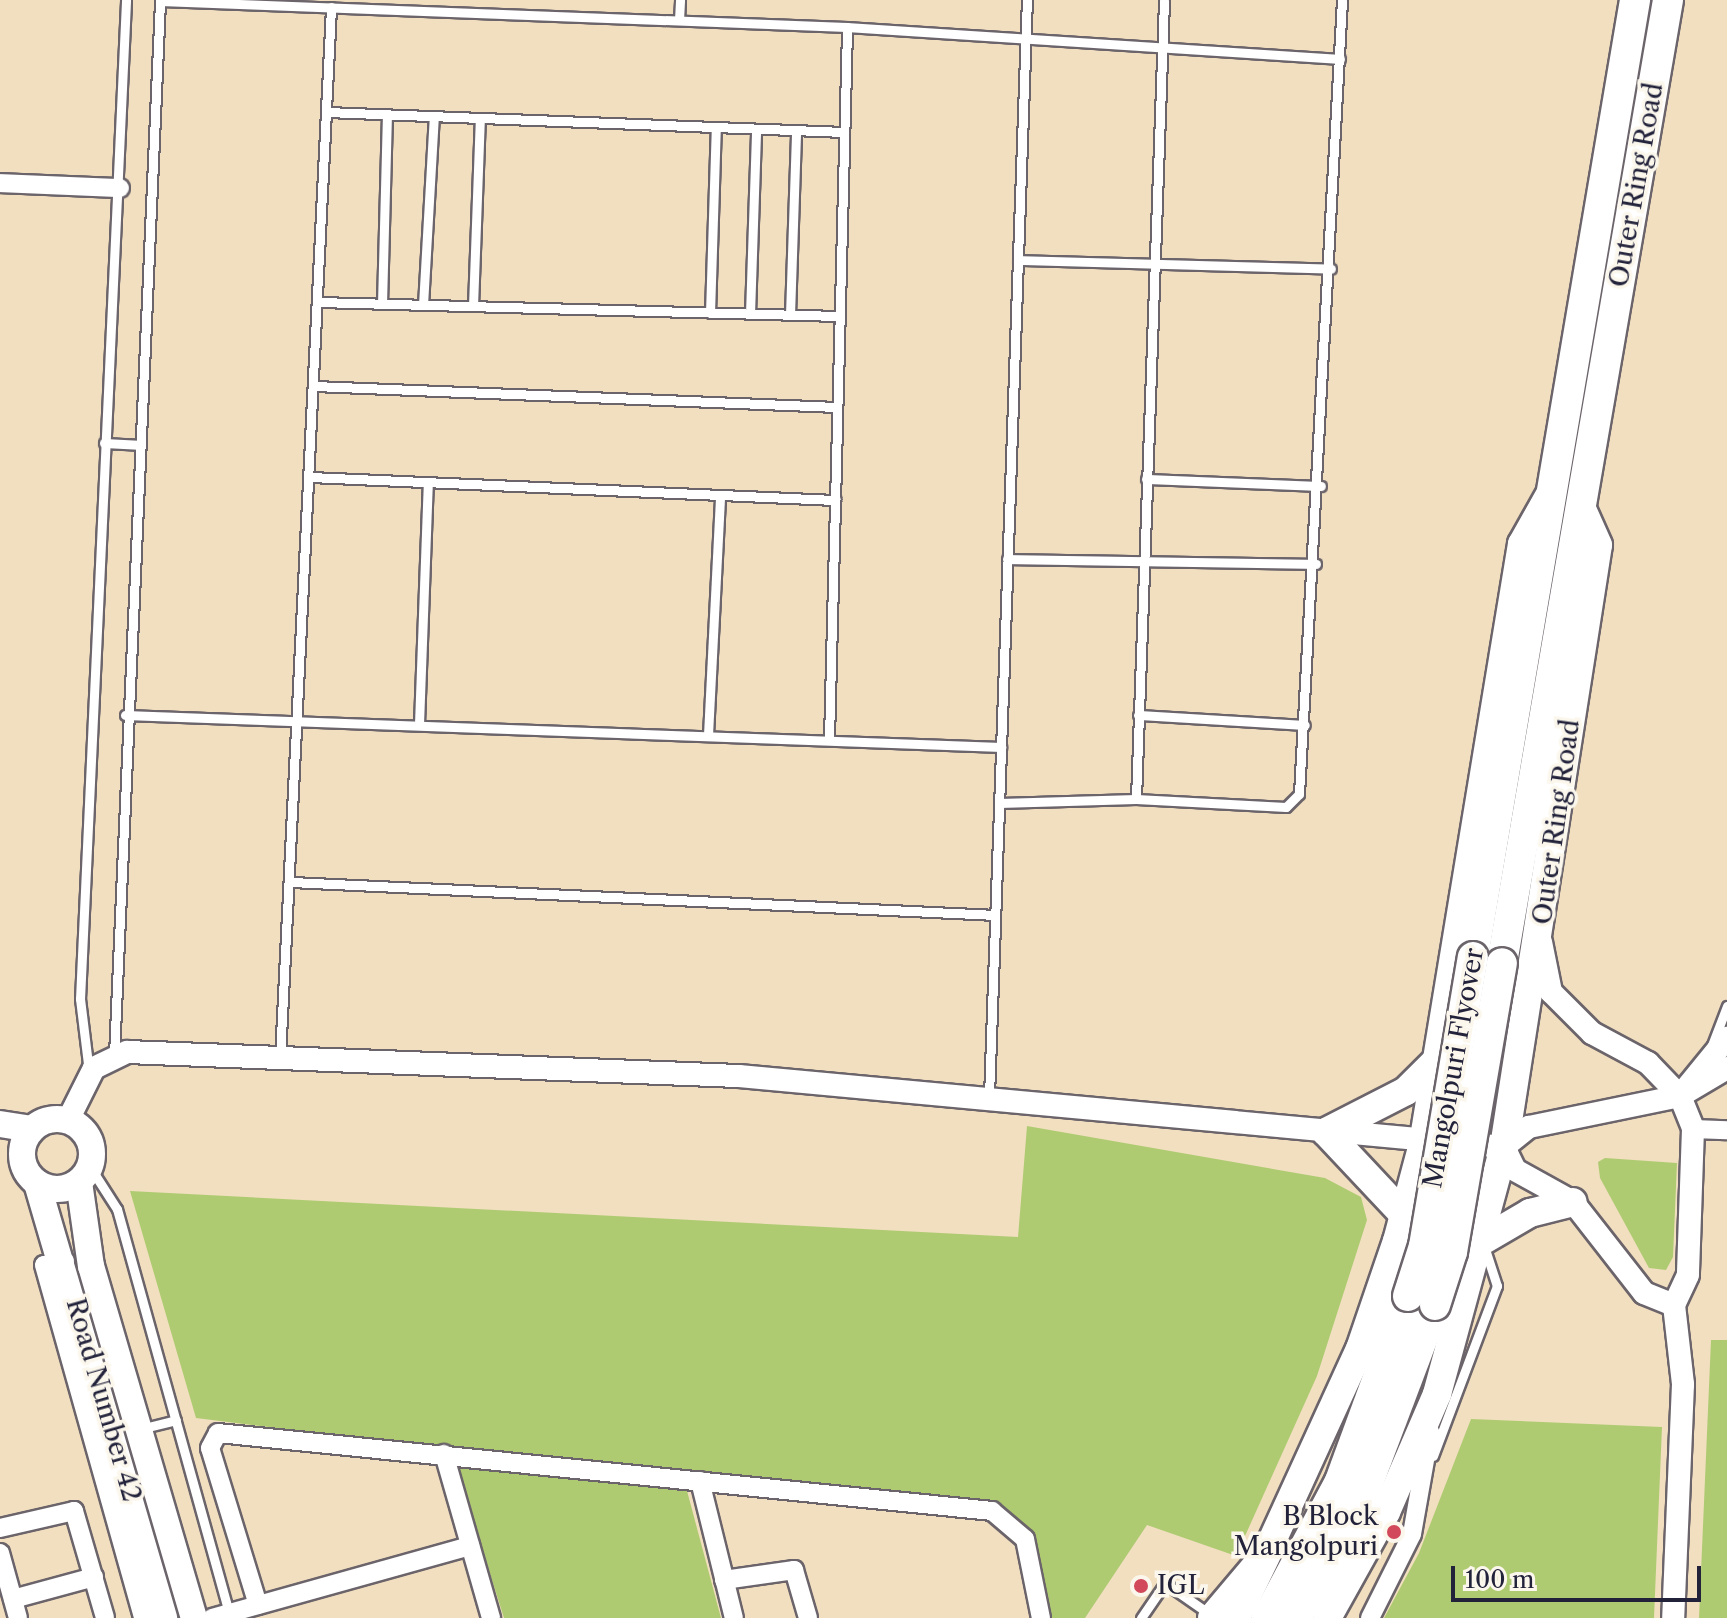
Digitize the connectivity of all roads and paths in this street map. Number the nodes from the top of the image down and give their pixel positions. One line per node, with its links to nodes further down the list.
1 (126, 0): 24 (lane)
2 (680, 0): 10 (lane)
3 (1027, 0): 12 (lane)
4 (1164, 0): 13 (lane)
5 (1342, 0): 14 (lane)
6 (1635, 0): 44 (highway, Outer Ring Road)
7 (1668, 0): 47 (highway, Outer Ring Road)
8 (160, 1): 9 (lane); 39 (lane)
9 (331, 7): 10 (lane); 15 (lane)
10 (679, 20): 11 (lane)
11 (847, 27): 12 (lane); 22 (lane)
12 (1026, 42): 13 (lane); 25 (lane)
13 (1162, 48): 14 (lane); 26 (lane)
14 (1340, 59): 27 (lane)
15 (326, 112): 16 (lane); 28 (lane)
16 (387, 115): 17 (lane); 29 (lane)
17 (434, 116): 18 (lane); 30 (lane)
18 (480, 118): 19 (lane); 31 (lane)
19 (716, 127): 20 (lane); 32 (lane)
20 (756, 129): 21 (lane); 33 (lane)
21 (796, 130): 22 (lane); 34 (lane)
22 (844, 132): 35 (lane)
23 (0, 183): 24 (street)
24 (120, 188): 38 (lane)
25 (1018, 260): 26 (lane); 48 (lane)
26 (1154, 263): 27 (lane); 41 (lane)
27 (1331, 269): 43 (lane)
28 (318, 302): 29 (lane); 36 (lane)
29 (382, 304): 30 (lane)
30 (423, 305): 31 (lane)
31 (473, 306): 32 (lane)
32 (710, 313): 33 (lane)
33 (750, 314): 34 (lane)
34 (790, 315): 35 (lane)
35 (840, 316): 37 (lane)
36 (314, 386): 37 (lane); 40 (lane)
37 (837, 407): 46 (lane)
38 (104, 443): 39 (lane); 71 (lane)
39 (138, 445): 51 (lane)
40 (310, 477): 42 (lane); 53 (lane)
41 (1146, 479): 43 (lane); 49 (lane)
42 (428, 482): 45 (lane); 54 (lane)
43 (1321, 486): 50 (lane)
44 (1551, 492): 64 (main road); 113 (highway, Mangolpuri Flyover, bridge)
45 (720, 495): 46 (lane); 56 (lane)
46 (835, 500): 57 (lane)
47 (1583, 511): 63 (main road, Outer Ring Road); 114 (highway, Mangolpuri Flyover, bridge)
48 (1007, 559): 49 (lane); 58 (lane)
49 (1142, 561): 50 (lane); 52 (lane)
50 (1316, 564): 55 (lane)
51 (125, 715): 53 (lane); 67 (lane)
52 (1138, 715): 55 (lane); 59 (lane)
53 (300, 720): 54 (lane); 61 (lane)
54 (419, 724): 56 (lane)
55 (1305, 725): 59 (lane)
56 (708, 735): 57 (lane)
57 (829, 740): 58 (lane)
58 (1001, 747): 60 (lane)
59 (1136, 799): 60 (lane)
60 (999, 803): 62 (lane)
61 (291, 882): 62 (lane); 68 (lane)
62 (995, 915): 73 (lane)
63 (1540, 940): 64 (main road); 72 (street); 81 (main road, Outer Ring Road)
64 (1453, 960): 69 (main road)
65 (1727, 1006): 66 (lane)
66 (1719, 1043): 72 (street)
67 (114, 1055): 68 (street); 71 (street)
68 (280, 1058): 73 (street)
69 (1436, 1061): 79 (main road); 80 (main road)
70 (1727, 1068): 72 (street)
71 (89, 1075): 74 (street)
72 (1680, 1096): 77 (street); 81 (street)
73 (989, 1097): 79 (street)
74 (68, 1120): 76 (main road); 83 (main road)
75 (0, 1124): 76 (main road)
76 (31, 1129): 82 (main road)
77 (1693, 1129): 78 (street); 87 (street)
78 (1727, 1130)
79 (1326, 1132): 80 (street); 85 (main road)
80 (1423, 1144): 81 (street); 85 (main road)
81 (1504, 1147): 84 (street); 86 (main road, Outer Ring Road)
82 (20, 1167): 83 (main road); 103 (main road, Road Number 42)
83 (84, 1175): 89 (lane); 90 (main road, Road Number 42)
84 (1573, 1202): 86 (main road); 87 (street)
85 (1404, 1215): 97 (main road)
86 (1482, 1241): 88 (main road, Outer Ring Road); 93 (lane)
87 (1674, 1305): 117 (street)
88 (1437, 1394): 93 (street); 115 (main road, Outer Ring Road)
89 (176, 1420): 90 (lane); 102 (lane)
90 (140, 1429): 106 (main road, Road Number 42)
91 (444, 1454): 92 (street); 95 (street); 101 (street)
92 (700, 1481): 99 (street); 110 (street)
93 (1420, 1489): 116 (street)
94 (0, 1528): 98 (street)
95 (470, 1546): 101 (street); 107 (street)
96 (0, 1553): 100 (street)
97 (1266, 1554): 112 (highway)
98 (94, 1577): 100 (street); 105 (street)
99 (724, 1580): 108 (street); 109 (street)
100 (13, 1599): 104 (street)
101 (258, 1605): 102 (street)
102 (224, 1616)
103 (155, 1617)
104 (18, 1618)
105 (105, 1618)
106 (194, 1618)
107 (491, 1618)
108 (734, 1618)
109 (808, 1618)
110 (1041, 1618)
111 (1141, 1618): 112 (lane)
112 (1220, 1618)
113 (1267, 1618)
114 (1296, 1618)
115 (1327, 1618)
116 (1370, 1618)
117 (1673, 1618)

